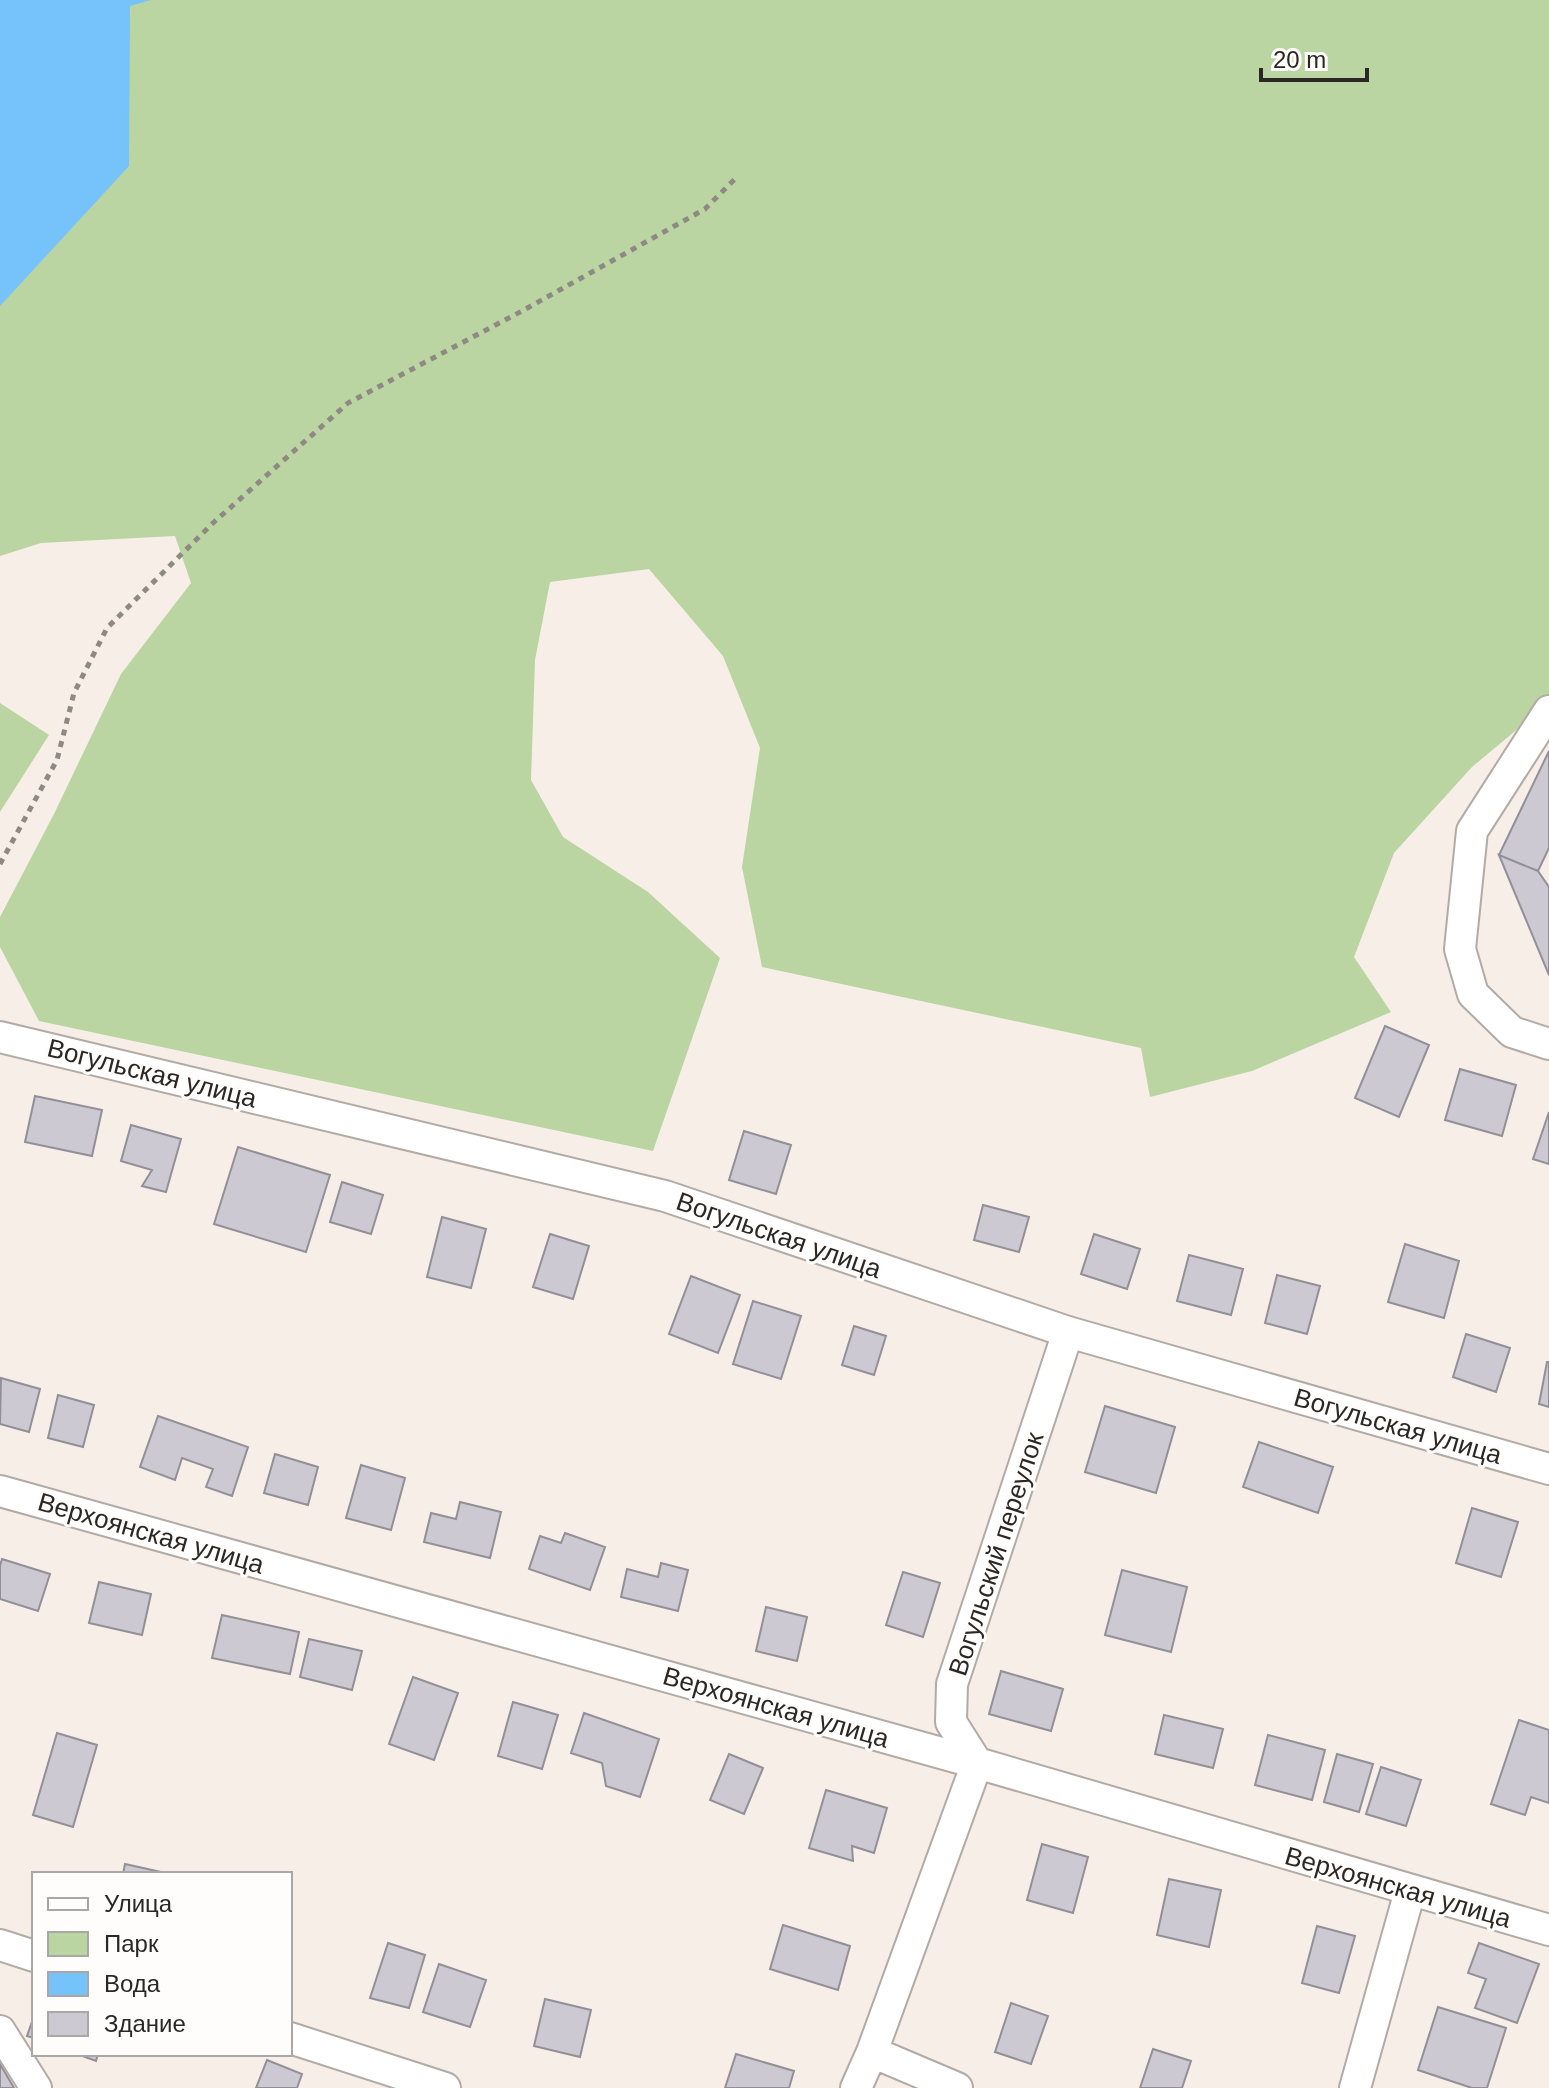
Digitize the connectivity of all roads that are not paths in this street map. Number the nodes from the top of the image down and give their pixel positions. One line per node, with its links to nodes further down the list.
1 (1549, 711): 3 (street)
2 (0, 1037): 4 (street, Вогульская улица)
3 (1549, 1044)
4 (1068, 1332): 5 (street, Вогульская улица); 7 (street, Вогульский переулок)
5 (1549, 1469)
6 (0, 1491): 7 (street, Верхоянская улица)
7 (977, 1763): 8 (street, Верхоянская улица); 14 (street)
8 (1410, 1891): 9 (street, Верхоянская улица); 19 (street)
9 (1549, 1930)
10 (0, 1945): 11 (street)
11 (32, 1955)
12 (0, 2031): 15 (street)
13 (292, 2039): 16 (street)
14 (872, 2052): 17 (street); 18 (street)
15 (36, 2088)
16 (445, 2088)
17 (856, 2088)
18 (957, 2088)
19 (1355, 2088)

